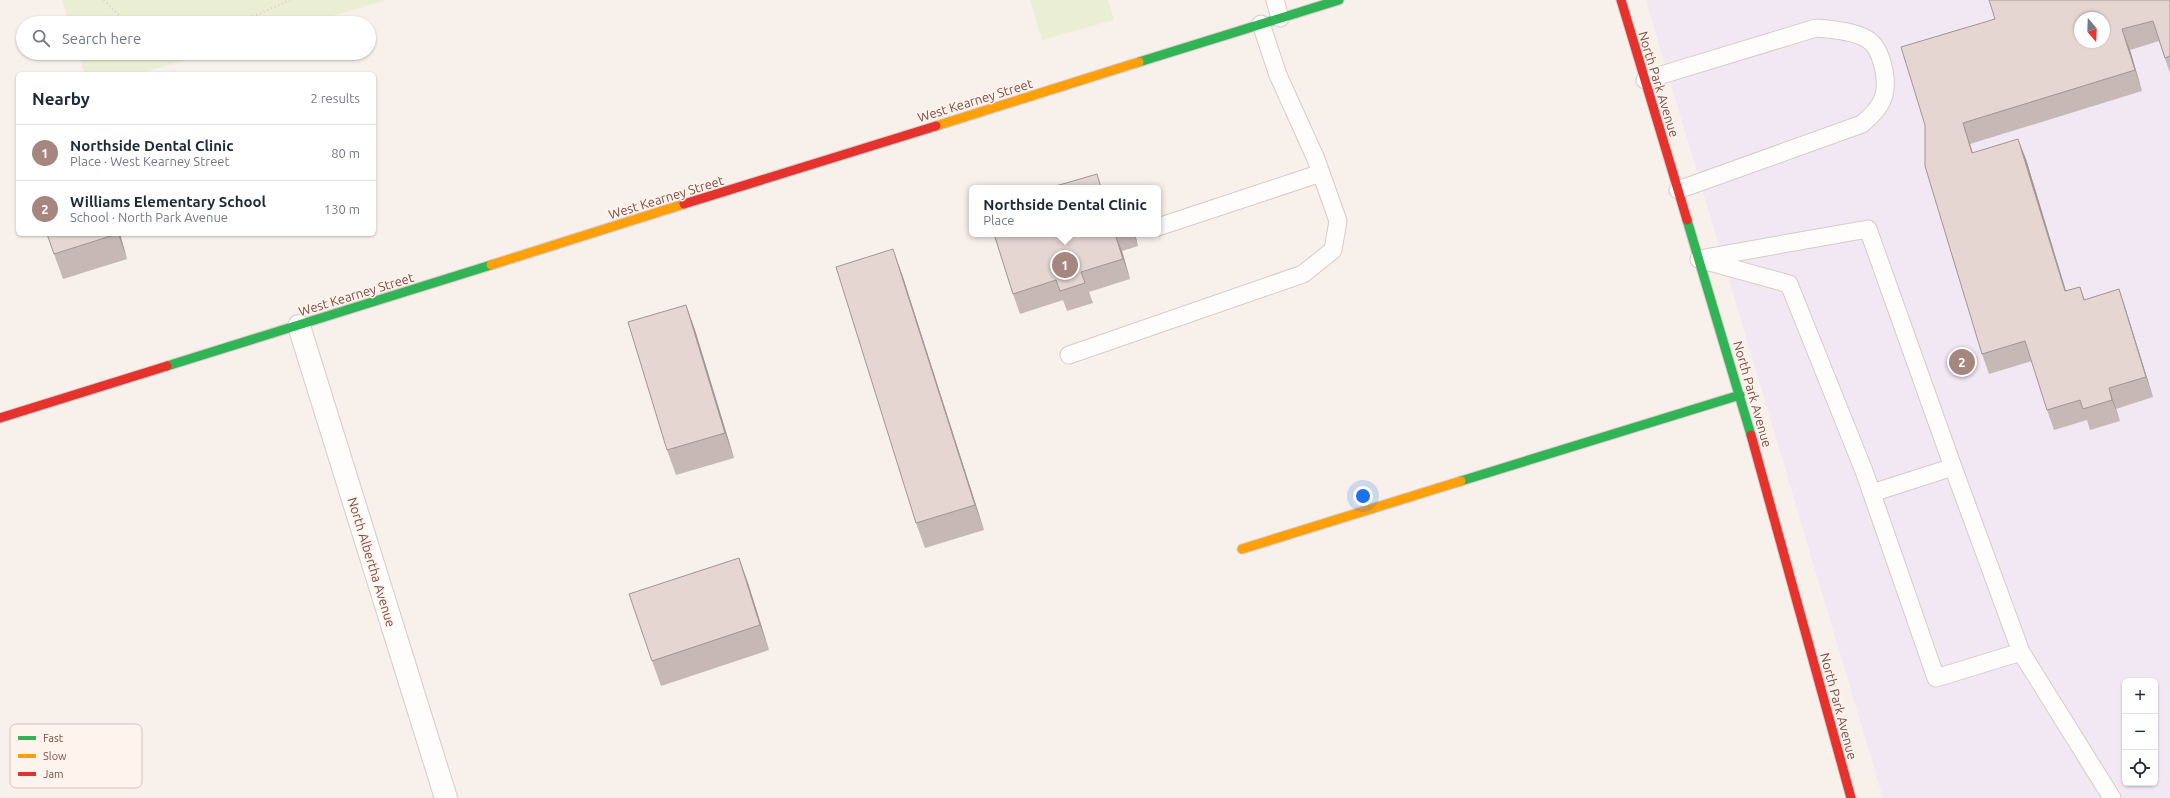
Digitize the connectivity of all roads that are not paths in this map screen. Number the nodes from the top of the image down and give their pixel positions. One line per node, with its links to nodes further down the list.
1 (1275, 0): 4 (lane)
2 (1339, 0): 4 (main road, West Kearney Street)
3 (1621, 0): 6 (main road, North Park Avenue)
4 (1280, 18): 5 (main road, West Kearney Street)
5 (1261, 24): 7 (lane); 11 (main road, West Kearney Street)
6 (1645, 80): 8 (main road, North Park Avenue); 8 (lane)
7 (1321, 173): 9 (lane); 12 (lane)
8 (1678, 190): 10 (main road, North Park Avenue)
9 (1161, 226)
10 (1699, 259): 13 (main road, North Park Avenue); 15 (lane); 16 (lane)
11 (299, 326): 14 (main road, West Kearney Street); 19 (street, North Albertha Avenue)
12 (1069, 355)
13 (1740, 395): 17 (main road); 20 (main road, North Park Avenue)
14 (0, 418)
15 (1953, 467): 16 (lane); 18 (lane)
16 (1872, 493): 18 (lane)
17 (1242, 549)
18 (2021, 652): 21 (lane)
19 (446, 798)
20 (1851, 798)
21 (2112, 798)

